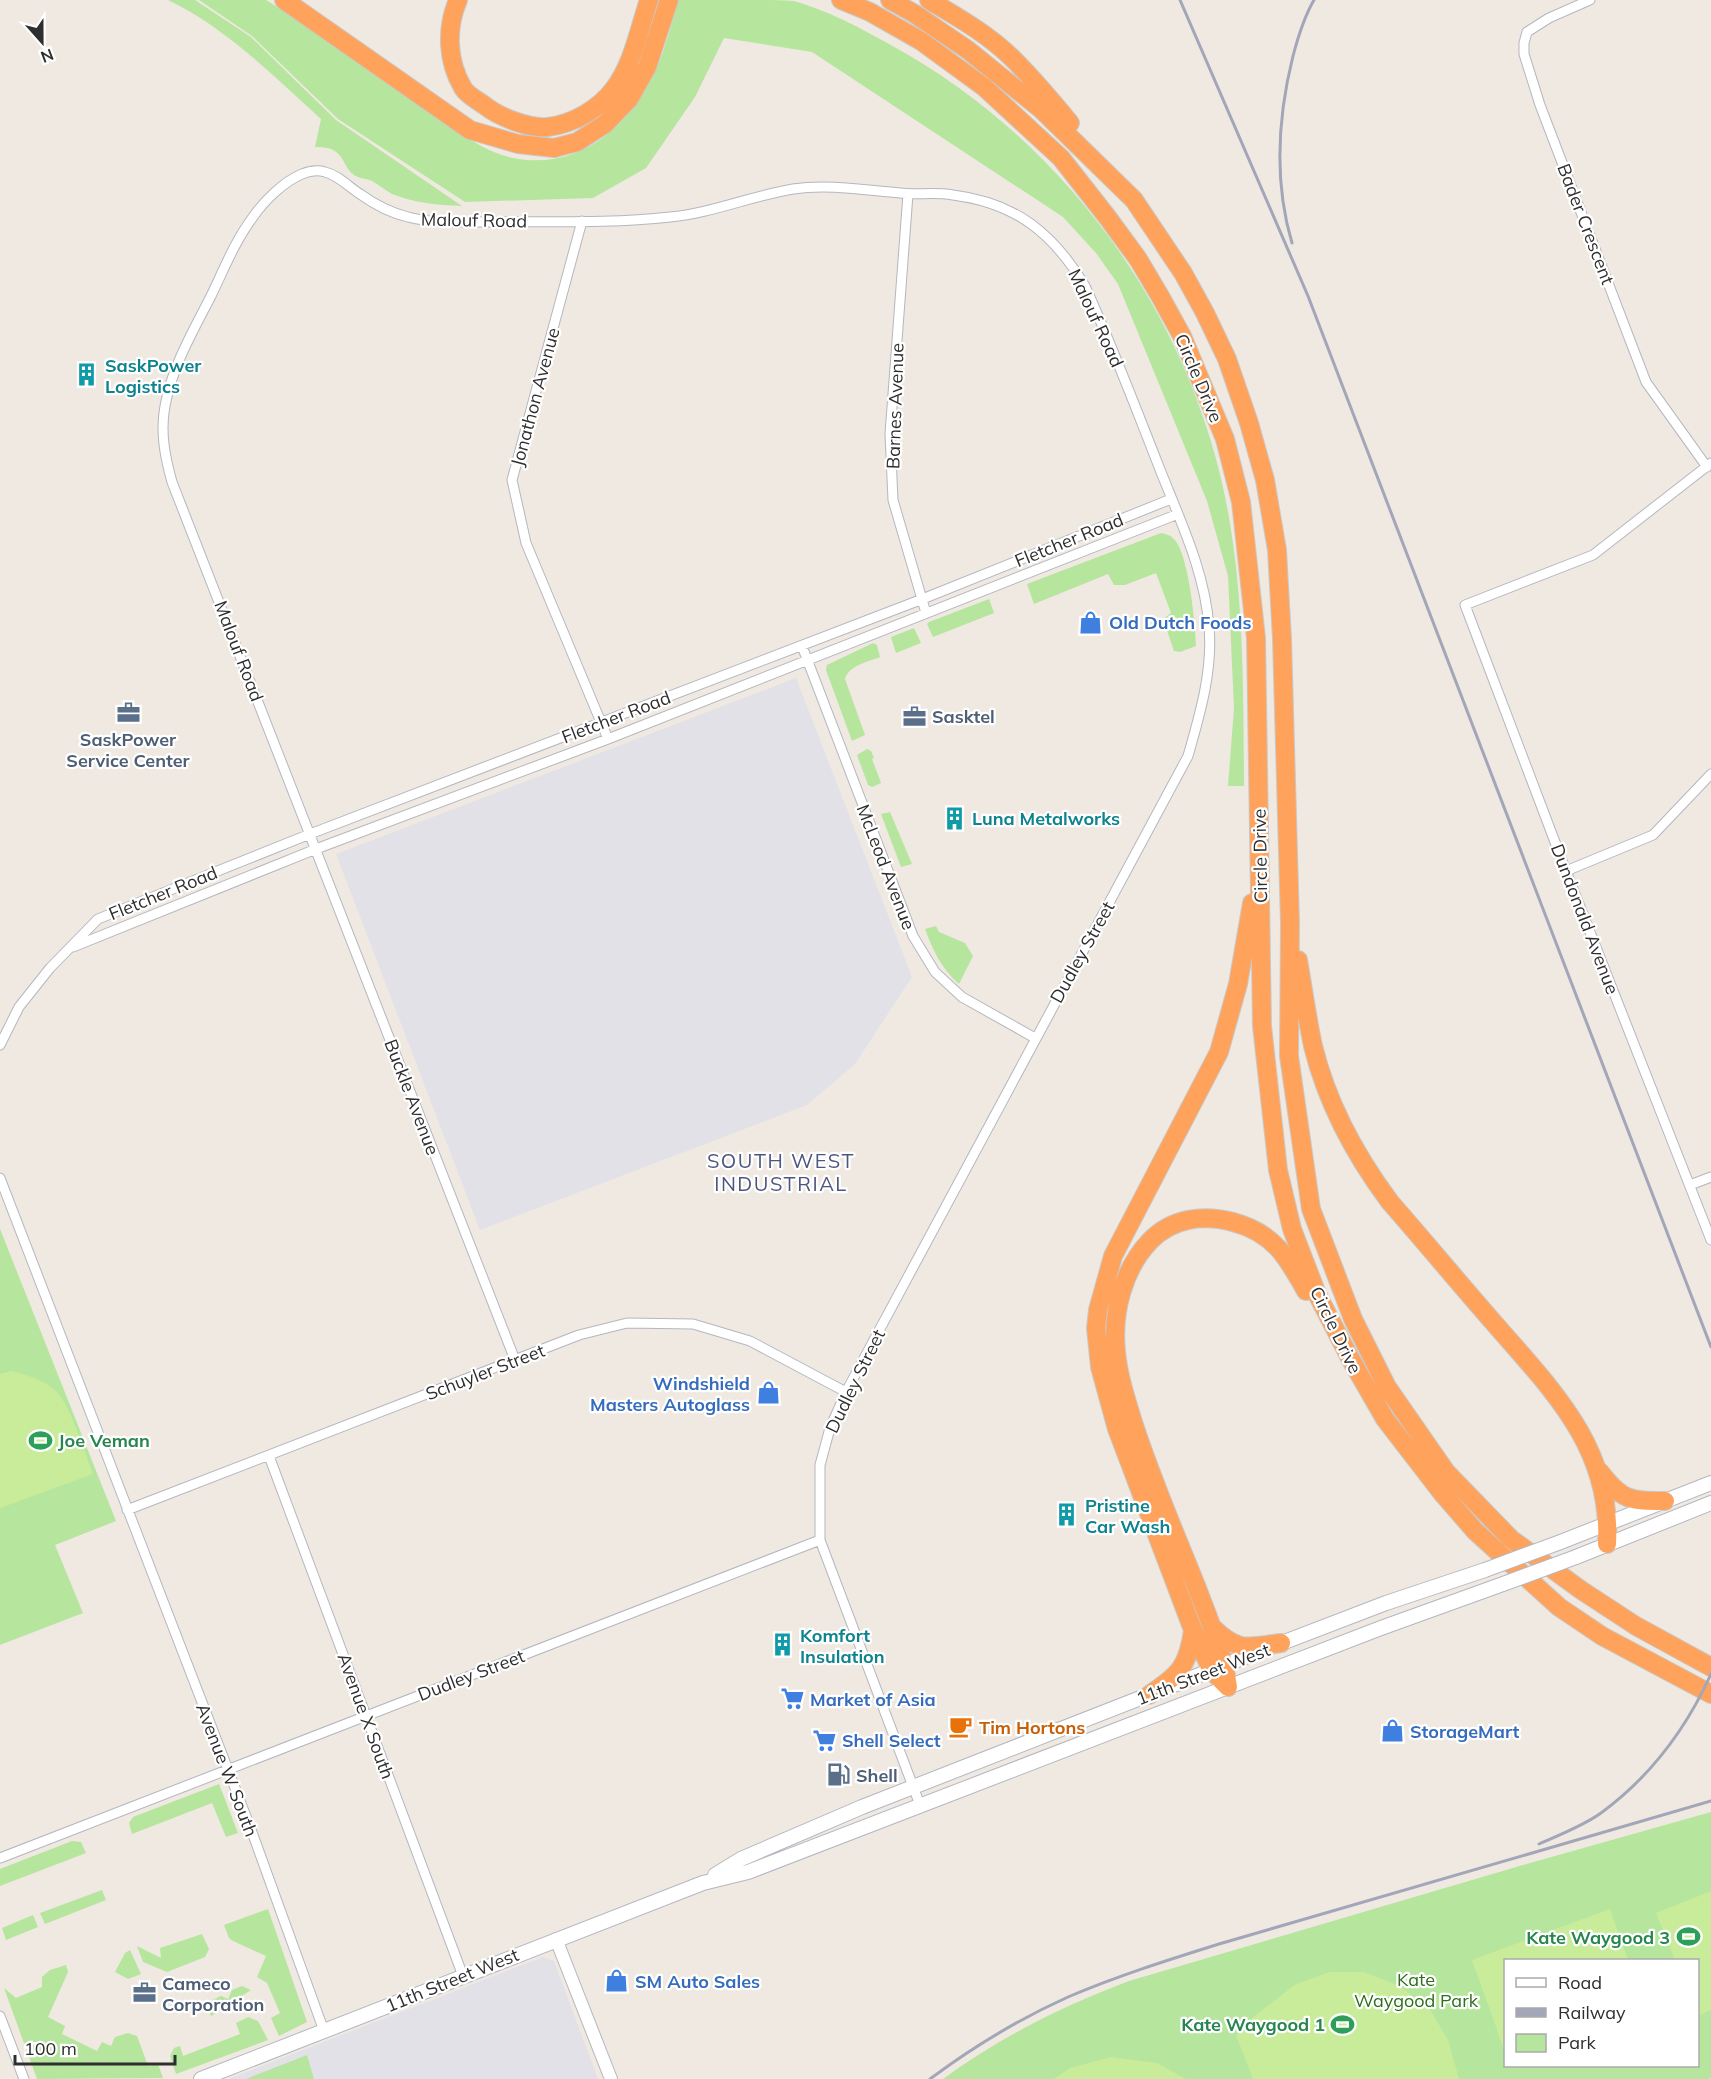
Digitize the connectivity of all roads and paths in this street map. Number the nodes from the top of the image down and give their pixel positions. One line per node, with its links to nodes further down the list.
1 (285, 0): 4 (highway)
2 (458, 0): 3 (highway)
3 (649, 0)
4 (669, 0)
5 (841, 0): 24 (highway, Circle Drive)
6 (890, 0): 10 (highway, Circle Drive)
7 (929, 0): 10 (highway)
8 (1590, 0): 12 (street, Bader Crescent)
9 (909, 194): 11 (street, Malouf Road); 13 (street, Malouf Road); 15 (street, Barnes Avenue)
10 (1134, 200): 26 (highway, Circle Drive)
11 (582, 221): 19 (street, Jonathon Avenue); 22 (street, Malouf Road)
12 (1709, 465): 25 (street, Dundonald Avenue)
13 (1171, 499): 14 (street, Dudley Street); 15 (street, Fletcher Road)
14 (1178, 514): 16 (street, Fletcher Road); 28 (street, Dudley Street)
15 (920, 600): 16 (street, Barnes Avenue); 17 (street, Fletcher Road)
16 (926, 613): 18 (street, Fletcher Road)
17 (802, 646): 18 (street, McLeod Avenue); 19 (street, Fletcher Road)
18 (807, 660): 20 (street, Fletcher Road); 28 (street, McLeod Avenue)
19 (600, 723): 20 (street, Jonathon Avenue); 22 (street, Fletcher Road)
20 (608, 739): 23 (street, Fletcher Road)
21 (1711, 774): 25 (street)
22 (310, 834): 23 (street, Buckle Avenue); 27 (street, Fletcher Road)
23 (316, 849): 27 (street, Fletcher Road); 35 (street, Buckle Avenue)
24 (1260, 854): 34 (highway, Circle Drive); 47 (highway)
25 (1566, 871): 32 (street, Dundonald Avenue)
26 (1290, 923): 38 (highway); 49 (highway, Circle Drive)
27 (71, 948): 29 (street, Fletcher Road)
28 (1035, 1038): 36 (street, Dudley Street)
29 (0, 1045)
30 (1711, 1177): 32 (street)
31 (0, 1178): 42 (street)
32 (1690, 1185): 33 (street, Dundonald Avenue)
33 (1710, 1236)
34 (1350, 1358): 46 (highway); 52 (highway, Circle Drive)
35 (515, 1360): 36 (street, Schuyler Street); 37 (street, Schuyler Street)
36 (846, 1392): 44 (street, Dudley Street)
37 (269, 1456): 42 (street, Schuyler Street); 54 (street, Avenue X South)
38 (1597, 1469): 40 (highway); 43 (highway)
39 (1711, 1482): 40 (main road, 11th Street West)
40 (1665, 1501): 43 (main road, 11th Street West)
41 (1711, 1503): 45 (main road, 11th Street West)
42 (127, 1510): 55 (street, Avenue W South)
43 (1608, 1524): 45 (highway); 48 (main road, 11th Street West, bridge)
44 (820, 1540): 54 (street, Dudley Street); 56 (street)
45 (1607, 1544): 51 (main road, 11th Street West, bridge)
46 (1212, 1627): 48 (highway); 50 (highway)
47 (1193, 1630): 50 (highway); 53 (highway)
48 (1281, 1643): 50 (main road, 11th Street West)
49 (1711, 1667)
50 (1218, 1668): 51 (highway); 53 (main road, 11th Street West)
51 (1228, 1687): 57 (main road, 11th Street West)
52 (1711, 1694)
53 (1149, 1695): 56 (main road, 11th Street West)
54 (366, 1716): 55 (street, Dudley Street); 61 (street, Avenue X South)
55 (227, 1770): 58 (street, Dudley Street); 63 (street, Avenue W South)
56 (913, 1787): 57 (street); 59 (main road, 11th Street West)
57 (920, 1805): 59 (main road, 11th Street West)
58 (0, 1858)
59 (703, 1882): 60 (main road, 11th Street West)
60 (556, 1939): 61 (main road, 11th Street West); 66 (street)
61 (463, 1976): 63 (main road, 11th Street West)
62 (0, 2016): 64 (street)
63 (324, 2031): 65 (main road, 11th Street West)
64 (24, 2079)
65 (201, 2079)
66 (611, 2079)

